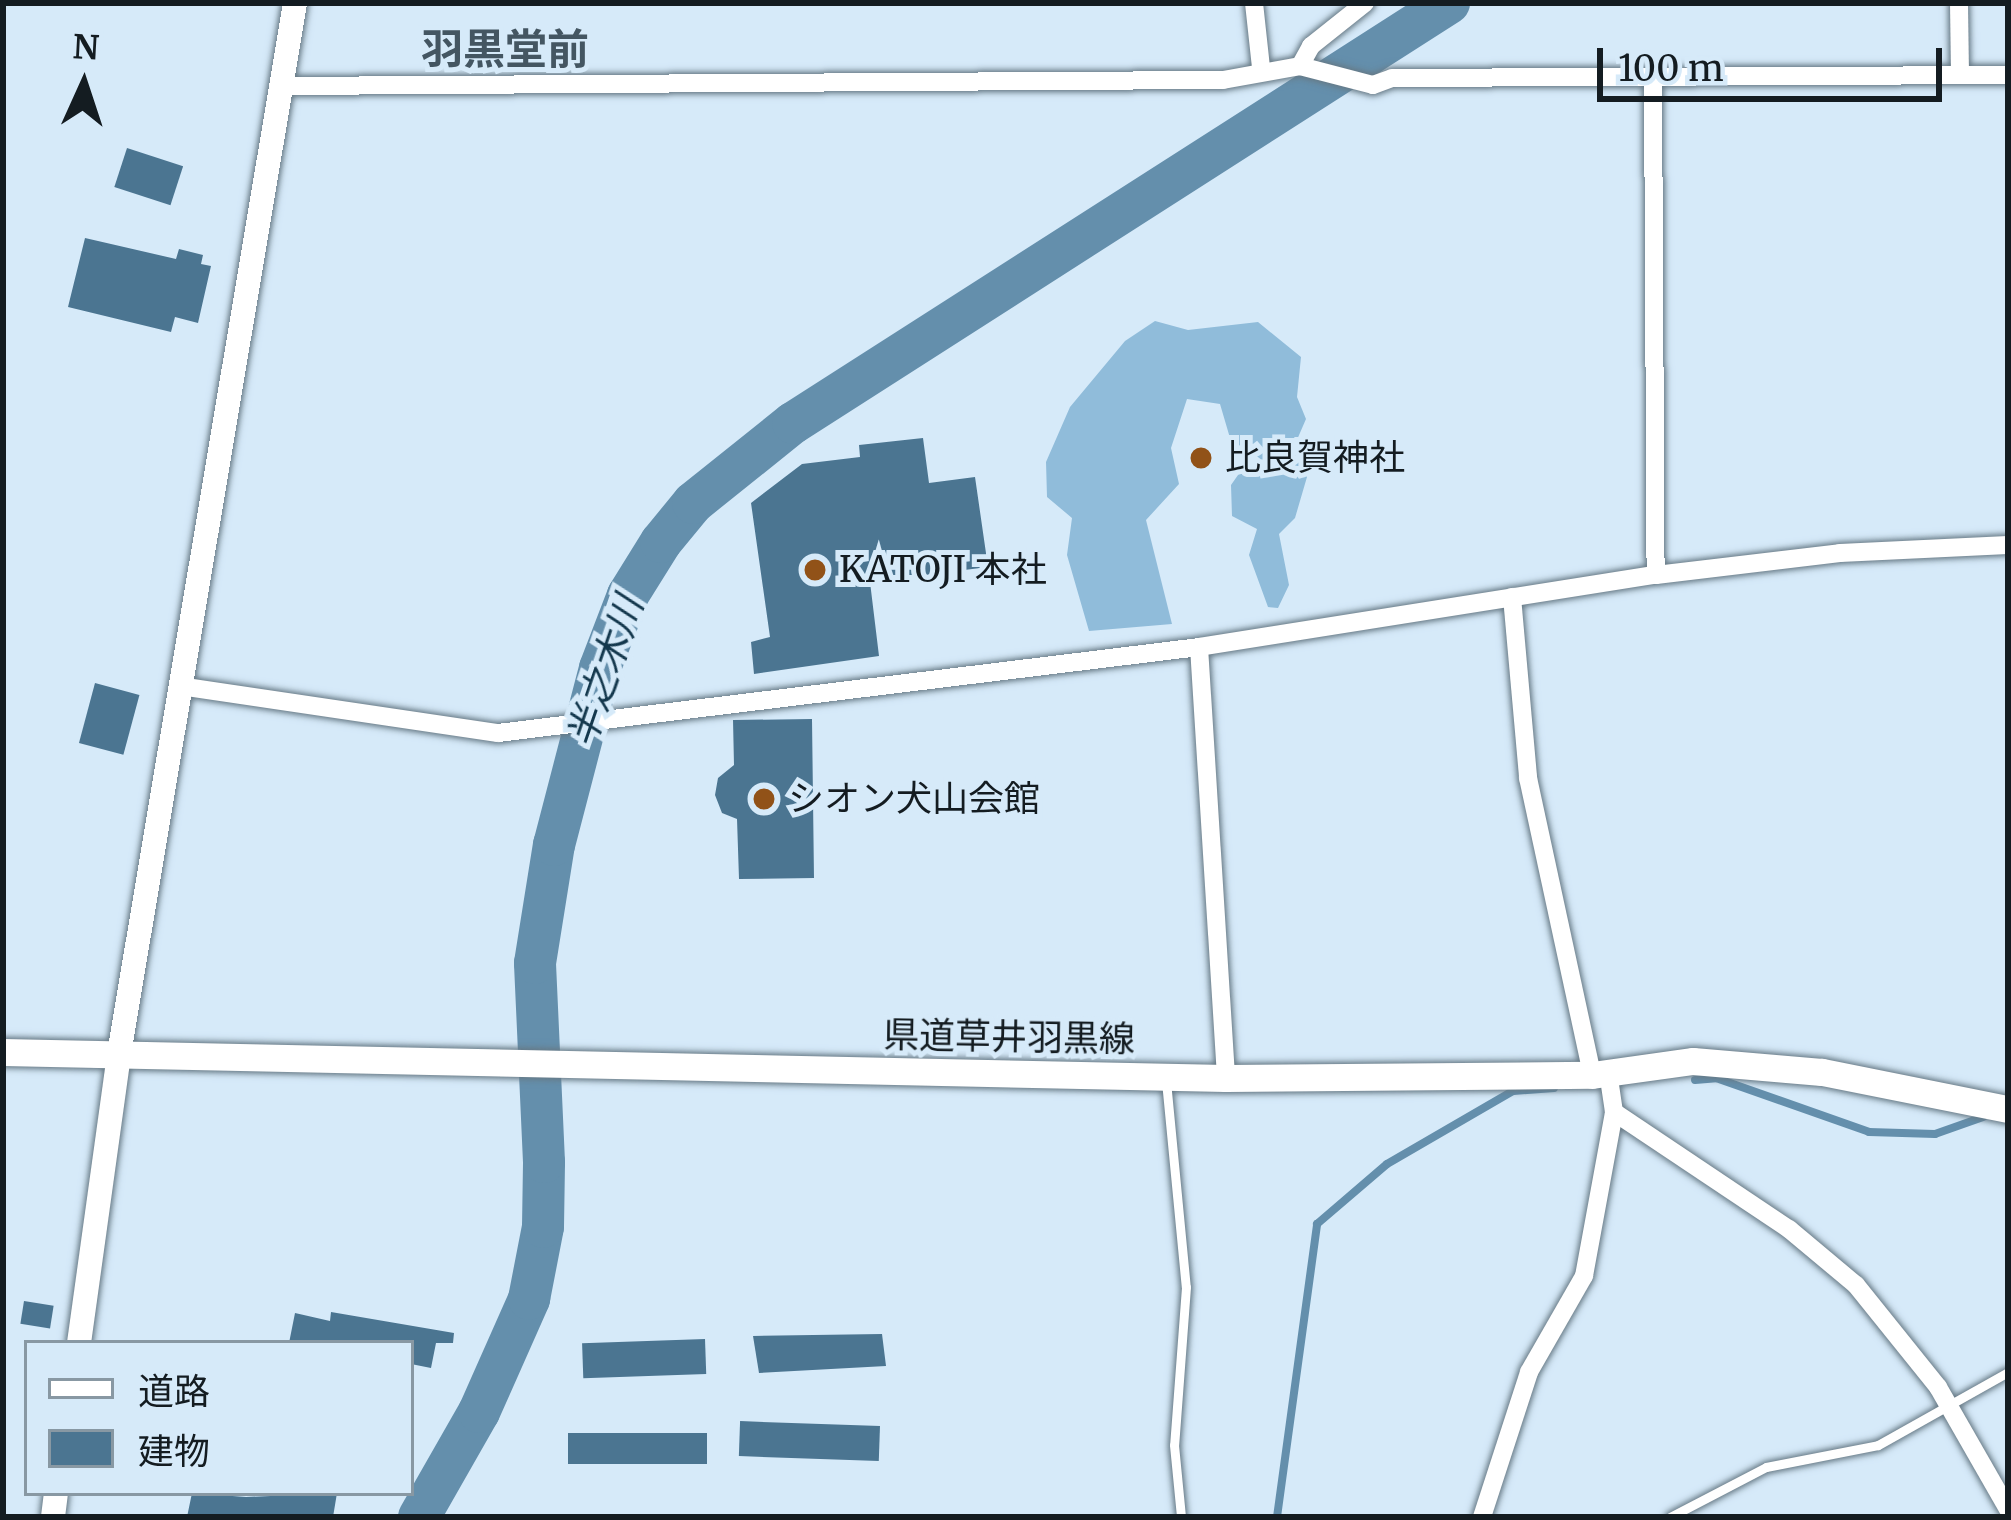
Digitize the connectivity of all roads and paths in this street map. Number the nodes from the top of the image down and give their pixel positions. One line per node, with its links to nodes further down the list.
1 (295, 3): 10 (street)
2 (1254, 3): 6 (street)
3 (1365, 3): 5 (street)
4 (1959, 3): 7 (street)
5 (1300, 66): 6 (street); 9 (street)
6 (1261, 68): 10 (street)
7 (1960, 75): 8 (street); 9 (street)
8 (2008, 75)
9 (1653, 78): 12 (street)
10 (283, 86): 15 (street)
11 (2008, 545): 12 (street)
12 (1655, 575): 13 (street)
13 (1512, 597): 14 (street); 19 (street)
14 (1199, 647): 15 (street); 20 (street)
15 (186, 687): 17 (street)
16 (3, 1052): 17 (main road, 県道草井羽黒線)
17 (119, 1054): 18 (main road, 県道草井羽黒線); 23 (street)
18 (1156, 1070): 20 (main road, 県道草井羽黒線); 28 (lane)
19 (1600, 1073): 20 (main road, 県道草井羽黒線); 21 (main road, 県道草井羽黒線); 22 (street)
20 (1226, 1078)
21 (2008, 1109)
22 (1614, 1112): 25 (street); 27 (street)
23 (79, 1340)
24 (2008, 1372): 25 (lane)
25 (1948, 1404): 26 (street); 29 (lane)
26 (2008, 1509)
27 (1485, 1516)
28 (1181, 1517)
29 (1670, 1517)

